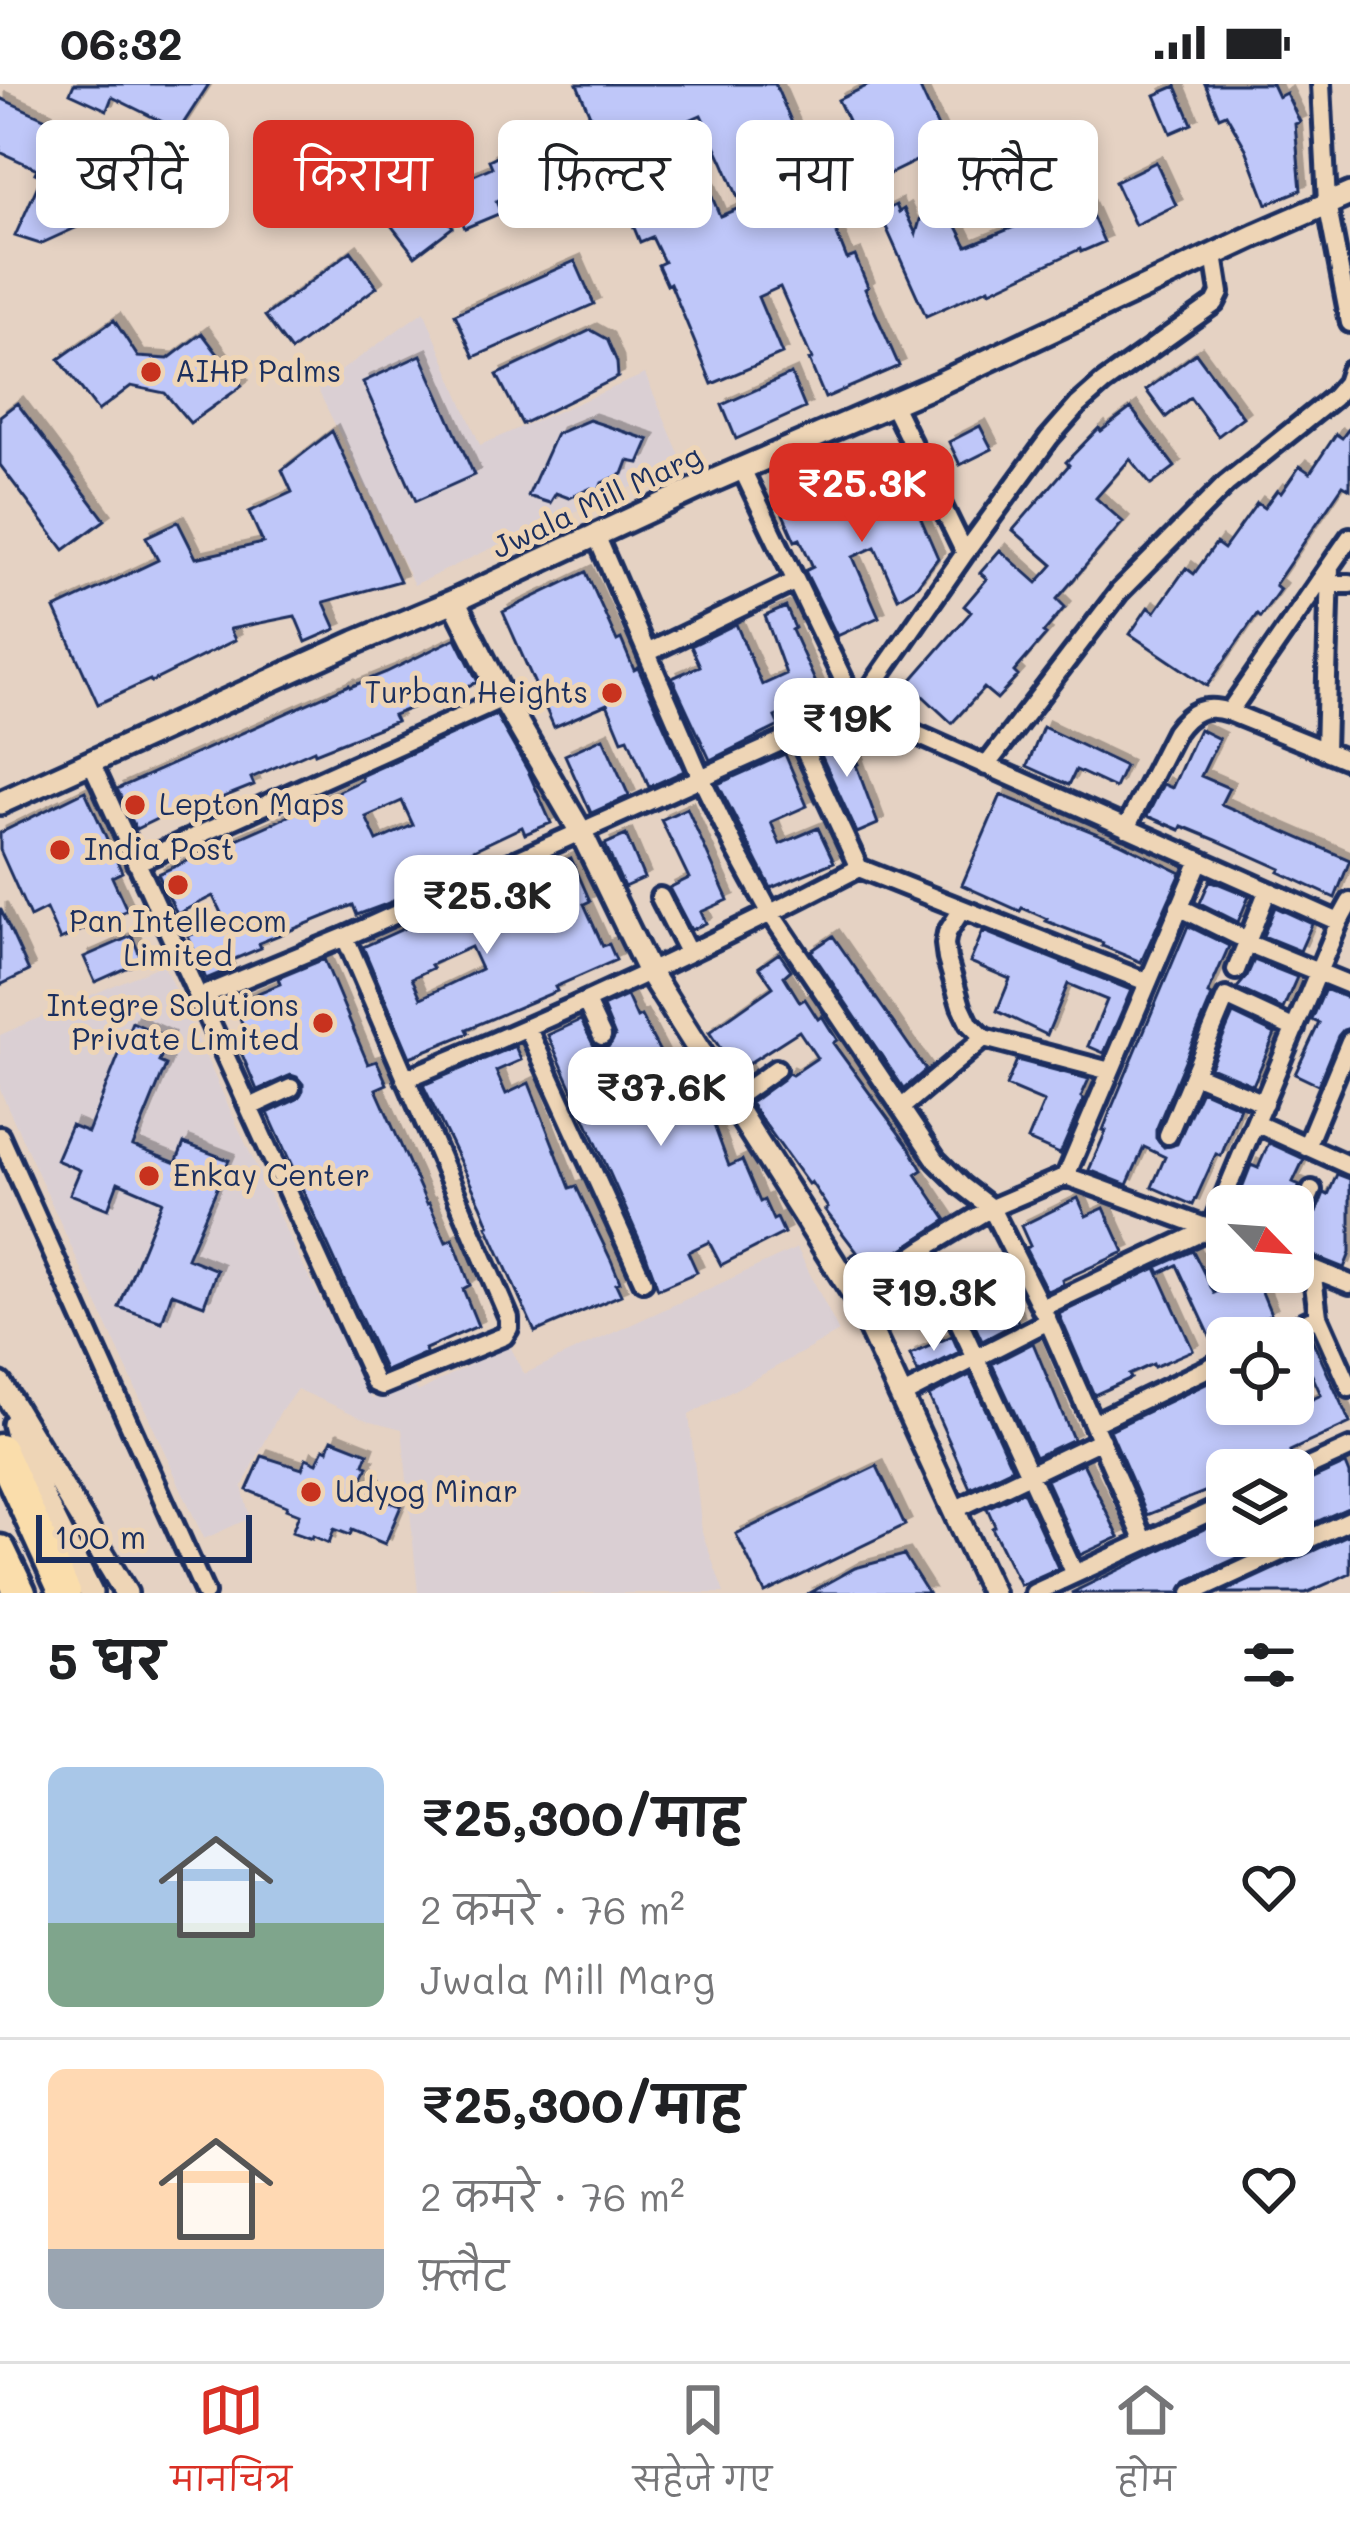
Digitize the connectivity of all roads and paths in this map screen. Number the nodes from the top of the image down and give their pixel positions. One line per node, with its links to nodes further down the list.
1 (1321, 84): 3 (street)
2 (1350, 194): 3 (street, Jwala Mill Marg)
3 (1328, 203): 4 (street, Jwala Mill Marg); 5 (street)
4 (1214, 255): 7 (street, Jwala Mill Marg); 11 (street)
5 (1350, 323)
6 (1350, 371): 25 (street)
7 (892, 403): 8 (street, Jwala Mill Marg); 11 (street)
8 (742, 469): 9 (street, Jwala Mill Marg); 13 (street)
9 (596, 535): 16 (street, Jwala Mill Marg); 17 (street)
10 (1350, 537): 12 (street)
11 (965, 553): 19 (street)
12 (1330, 564): 14 (street); 20 (street)
13 (796, 581): 17 (street); 19 (street)
14 (1329, 584): 15 (street); 22 (street)
15 (1350, 584)
16 (454, 601): 18 (street); 23 (street, Jwala Mill Marg)
17 (647, 653): 26 (street)
18 (503, 698): 29 (street); 31 (street)
19 (857, 708): 21 (street); 25 (street)
20 (1229, 712): 22 (street); 28 (street)
21 (797, 734): 26 (street); 32 (street)
22 (1325, 751): 24 (street)
23 (91, 761): 27 (street, Jwala Mill Marg); 31 (street)
24 (1350, 761)
25 (986, 766): 28 (street)
26 (701, 778): 29 (street); 38 (street)
27 (0, 803)
28 (1126, 828): 30 (street)
29 (581, 832): 40 (street); 43 (street)
30 (1200, 860): 33 (street); 36 (street)
31 (136, 862): 48 (street)
32 (860, 868): 37 (street); 38 (street)
33 (1268, 892): 39 (street); 41 (street)
34 (660, 896): 42 (street)
35 (1350, 902): 39 (street)
36 (1180, 907): 41 (street); 46 (street)
37 (962, 909): 46 (street); 53 (street)
38 (771, 914): 42 (street); 63 (street)
39 (1339, 922): 45 (street)
40 (345, 937): 48 (street); 58 (street)
41 (1243, 939): 44 (street); 45 (street)
42 (688, 952): 43 (street)
43 (648, 970): 49 (street); 60 (street)
44 (1236, 970)
45 (1318, 970): 47 (street); 50 (street)
46 (1147, 982): 56 (street)
47 (1350, 985)
48 (199, 997): 62 (street)
49 (586, 1002): 51 (street); 52 (street)
50 (1294, 1028): 57 (street); 61 (street)
51 (528, 1029): 58 (street); 76 (street)
52 (602, 1036)
53 (984, 1038): 56 (street); 63 (street)
54 (1350, 1041): 67 (street)
55 (776, 1069): 60 (street)
56 (1109, 1071): 69 (street)
57 (1194, 1074): 61 (street); 65 (street)
58 (405, 1079): 62 (street)
59 (291, 1088): 62 (street)
60 (731, 1101): 79 (street)
61 (1264, 1103): 64 (street)
62 (250, 1107)
63 (901, 1108): 71 (street)
64 (1255, 1123): 67 (street); 70 (street)
65 (1168, 1135)
66 (0, 1136): 103 (street)
67 (1306, 1147): 68 (street)
68 (1350, 1166)
69 (1066, 1176): 71 (street); 72 (street)
70 (1234, 1185)
71 (991, 1208): 74 (street); 80 (street)
72 (1206, 1226)
73 (1206, 1237): 80 (street)
74 (925, 1248): 79 (street); 83 (street)
75 (1314, 1270): 77 (street)
76 (643, 1282)
77 (1350, 1284)
78 (1314, 1285): 81 (street)
79 (855, 1296): 87 (street)
80 (1045, 1314): 83 (street); 88 (street)
81 (1318, 1316): 82 (street); 85 (street)
82 (1314, 1318)
83 (974, 1359): 87 (street); 92 (street)
84 (1206, 1372): 88 (street)
85 (1350, 1388)
86 (4, 1392): 101 (street); 102 (street)
87 (901, 1396): 93 (street)
88 (1098, 1431): 92 (street); 96 (street)
89 (1350, 1448): 91 (street)
90 (0, 1450): 100 (highway)
91 (1314, 1464)
92 (1028, 1476): 93 (street); 98 (street)
93 (954, 1510): 104 (street)
94 (1206, 1514): 96 (street)
95 (1350, 1520): 106 (street)
96 (1145, 1542): 98 (street)
97 (0, 1551): 99 (highway)
98 (1075, 1574): 105 (street)
99 (20, 1593)
100 (65, 1593)
101 (91, 1593)
102 (126, 1593)
103 (205, 1593)
104 (992, 1593)
105 (1034, 1593)
106 (1192, 1593)

